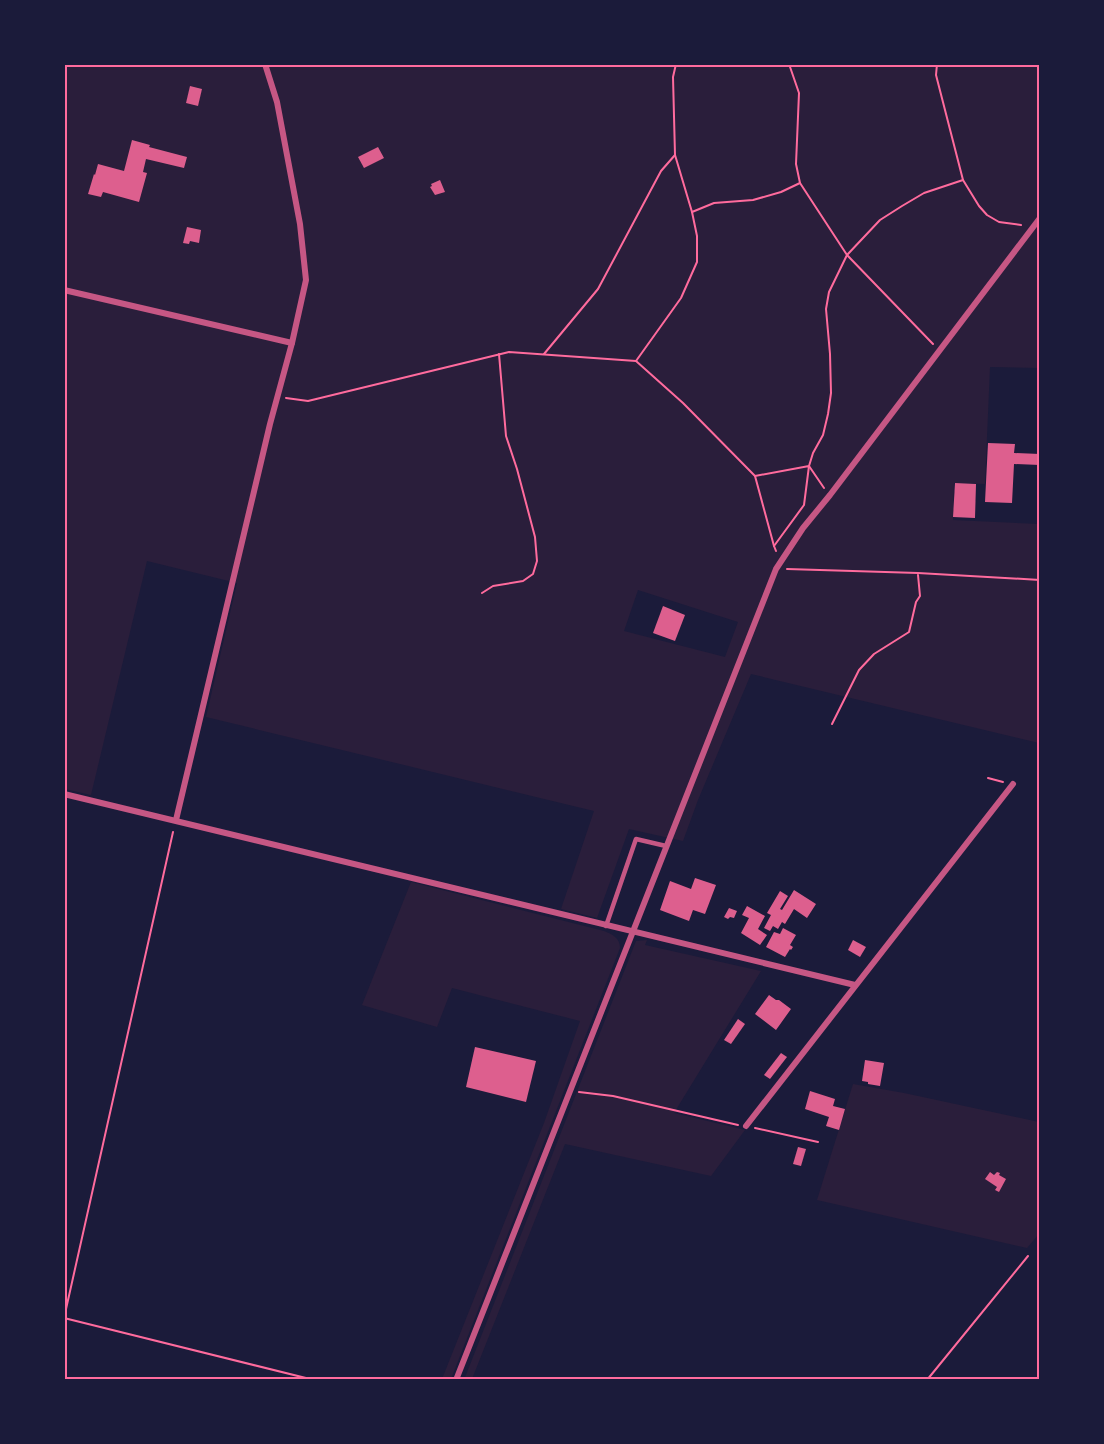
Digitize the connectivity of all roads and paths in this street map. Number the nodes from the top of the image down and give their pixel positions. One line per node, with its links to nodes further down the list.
1 (265, 64): 13 (street)
2 (676, 64): 5 (path)
3 (789, 64): 7 (path)
4 (937, 64): 6 (path)
5 (675, 155): 8 (path); 16 (path)
6 (963, 180): 10 (path); 11 (path)
7 (800, 183): 8 (path); 11 (path)
8 (692, 212): 17 (path)
9 (1040, 218): 10 (street)
10 (1034, 226): 14 (street)
11 (847, 255): 14 (path); 19 (path)
12 (64, 290): 13 (street)
13 (292, 343): 18 (street)
14 (939, 350): 21 (street)
15 (499, 354): 16 (path); 18 (path); 27 (path)
16 (544, 354): 17 (path)
17 (636, 361): 20 (path)
18 (277, 396): 32 (street)
19 (809, 466): 20 (path); 21 (path); 22 (path)
20 (755, 476): 22 (path)
21 (830, 495): 23 (street)
22 (774, 546): 23 (path)
23 (780, 561): 24 (street)
24 (776, 569): 25 (path); 33 (street)
25 (918, 573): 26 (path); 28 (path)
26 (1040, 580)
27 (482, 593)
28 (832, 724)
29 (988, 778): 30 (path)
30 (1013, 784): 36 (street)
31 (64, 794): 32 (street)
32 (176, 820): 34 (street); 41 (path)
33 (666, 846): 34 (lane); 35 (street)
34 (606, 926): 35 (street)
35 (633, 932): 36 (street); 37 (street)
36 (855, 985): 38 (street)
37 (570, 1090): 38 (path); 43 (street)
38 (746, 1126): 39 (path)
39 (818, 1142)
40 (1028, 1256): 44 (path)
41 (64, 1318): 42 (path)
42 (314, 1380)
43 (456, 1380)
44 (927, 1380)

